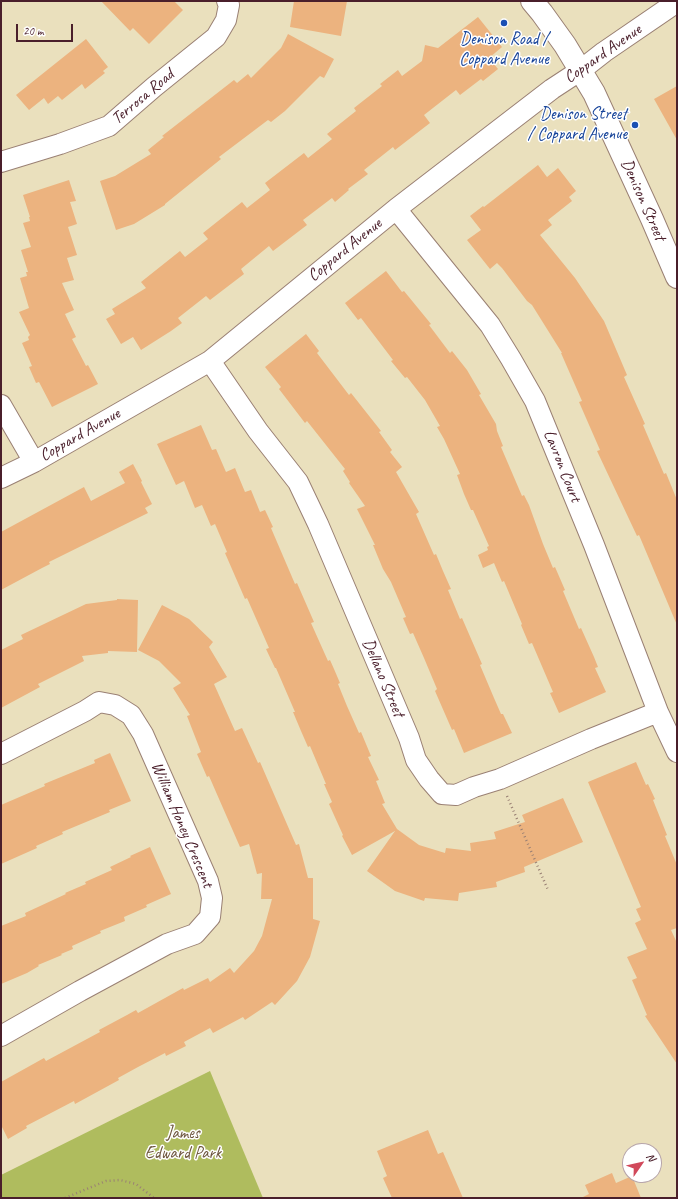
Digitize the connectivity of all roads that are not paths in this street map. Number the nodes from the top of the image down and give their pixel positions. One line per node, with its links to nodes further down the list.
1 (227, 1): 5 (street, Terrosa Road)
2 (532, 1): 4 (street, Denison Street)
3 (677, 2): 4 (street, Coppard Avenue)
4 (581, 70): 6 (street, Coppard Avenue); 7 (street, Denison Street)
5 (1, 162)
6 (396, 209): 8 (street, Coppard Avenue); 12 (street, Lavron Court)
7 (677, 278)
8 (210, 361): 10 (street, Coppard Avenue); 12 (street, Dellano Street)
9 (1, 405): 10 (street)
10 (34, 462): 11 (street, Coppard Avenue)
11 (1, 478)
12 (658, 712): 13 (street, Lavron Court)
13 (677, 752)
14 (1, 754): 15 (street, William Honey Crescent)
15 (1, 1036)

